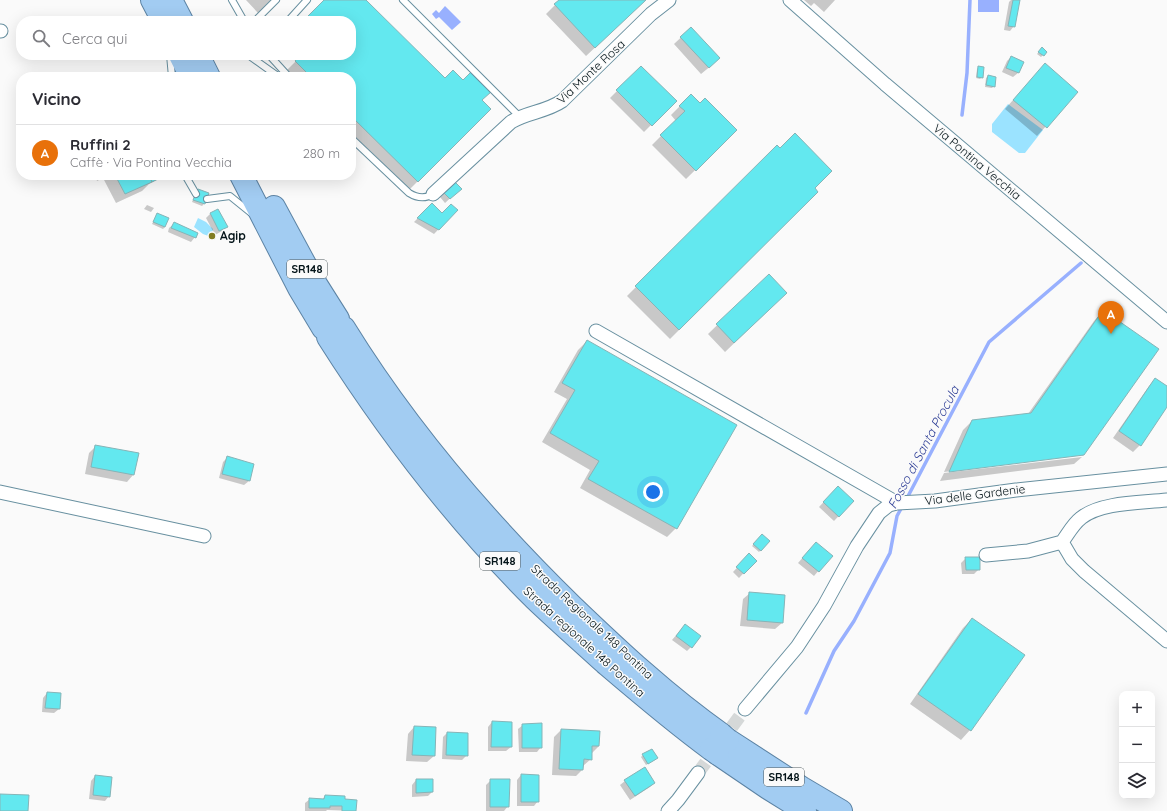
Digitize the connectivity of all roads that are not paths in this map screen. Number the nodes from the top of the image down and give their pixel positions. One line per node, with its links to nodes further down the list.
1 (152, 0): 9 (lane); 10 (highway)
2 (171, 0): 11 (highway)
3 (232, 0): 12 (lane)
4 (276, 0): 13 (lane)
5 (307, 0): 14 (lane)
6 (403, 0): 25 (lane)
7 (669, 0): 25 (street, Via Monte Rosa)
8 (790, 0): 34 (street, Via Pontina Vecchia)
9 (158, 16)
10 (160, 16)
11 (179, 16)
12 (241, 16)
13 (259, 16)
14 (293, 16)
15 (170, 60): 20 (lane)
16 (182, 60): 21 (highway)
17 (200, 60): 22 (highway)
18 (255, 60): 23 (lane)
19 (274, 60): 24 (lane)
20 (172, 72)
21 (188, 72)
22 (206, 72)
23 (272, 72)
24 (284, 72)
25 (520, 117): 31 (street, Via Monte Rosa)
26 (356, 143): 31 (lane)
27 (188, 180): 30 (lane)
28 (244, 180): 33 (highway)
29 (260, 180): 33 (highway)
30 (196, 194)
31 (433, 194)
32 (207, 199): 33 (lane)
33 (273, 221): 45 (highway, Strada Regionale 148 Pontina / SR148)
34 (1167, 322)
35 (596, 332): 39 (street)
36 (1167, 474): 39 (street, Via delle Gardenie)
37 (0, 492): 40 (street)
38 (1167, 500): 41 (street)
39 (897, 503): 44 (street, Via delle Gardenie)
40 (204, 536)
41 (1062, 542): 42 (street); 43 (street)
42 (986, 555)
43 (1167, 641)
44 (745, 709)
45 (719, 744): 48 (highway, SR148); 49 (highway, Strada Regionale 148 Pontina / SR148)
46 (698, 773): 47 (street)
47 (668, 811)
48 (806, 811)
49 (841, 811)

